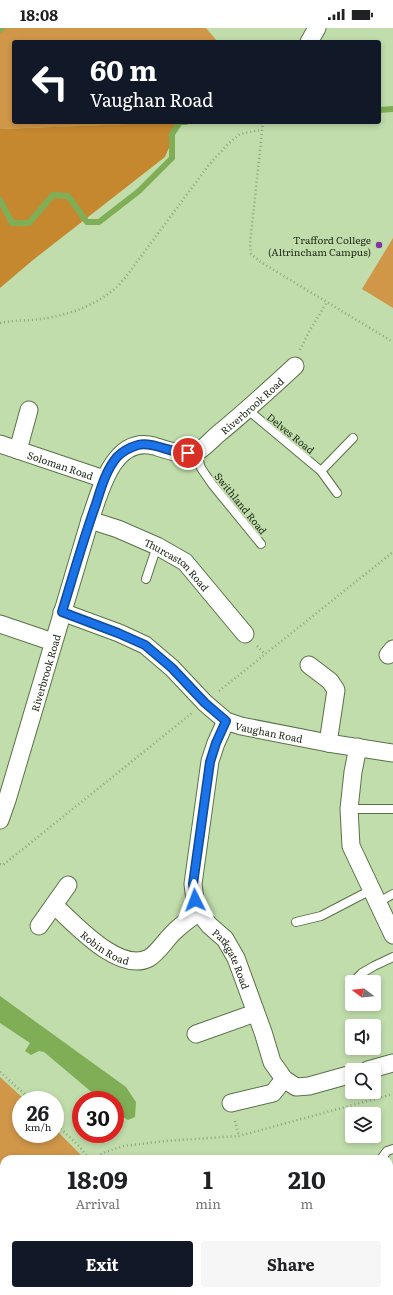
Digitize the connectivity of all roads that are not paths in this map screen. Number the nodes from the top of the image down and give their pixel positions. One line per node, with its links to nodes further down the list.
1 (317, 28): 2 (street)
2 (310, 40)
3 (294, 366): 5 (street, Riverbrook Road)
4 (29, 410): 8 (street, Soloman Road)
5 (248, 410): 9 (street, Riverbrook Road); 10 (lane, Delves Road)
6 (353, 438): 10 (lane)
7 (0, 444): 8 (street, Soloman Road)
8 (18, 450): 11 (street, Soloman Road)
9 (196, 452): 11 (street, Riverbrook Road); 14 (lane, Swithland Road)
10 (322, 471): 12 (lane, Delves Road)
11 (104, 479): 13 (street, Riverbrook Road)
12 (337, 493)
13 (90, 520): 15 (street, Thurcaston Road); 17 (street, Riverbrook Road)
14 (261, 544)
15 (157, 546): 16 (lane); 19 (street, Thurcaston Road)
16 (146, 579)
17 (62, 612): 20 (street, Riverbrook Road); 22 (street, Vaughan Road)
18 (0, 624): 20 (street)
19 (245, 634)
20 (53, 642): 26 (street, Riverbrook Road)
21 (309, 665): 23 (street)
22 (226, 721): 23 (street, Vaughan Road); 34 (street, Parkgate Road)
23 (328, 743): 24 (street, Vaughan Road)
24 (358, 747): 25 (street, Vaughan Road); 27 (street)
25 (393, 753)
26 (4, 799): 29 (street, Riverbrook Road)
27 (349, 809): 28 (lane); 32 (street)
28 (393, 809)
29 (0, 820)
30 (68, 885): 33 (street)
31 (393, 894): 32 (lane)
32 (374, 896): 35 (lane); 37 (street)
33 (54, 905): 34 (street, Robin Road); 36 (street)
34 (199, 912): 40 (street, Parkgate Road)
35 (296, 922)
36 (39, 926)
37 (393, 935)
38 (393, 957): 39 (lane)
39 (361, 975)
40 (255, 1013): 41 (street); 45 (street, Parkgate Road)
41 (196, 1034)
42 (393, 1063): 43 (street)
43 (381, 1066)
44 (345, 1076): 45 (street)
45 (284, 1079): 46 (street)
46 (231, 1103)
47 (393, 1149): 48 (lane)
48 (384, 1155)

